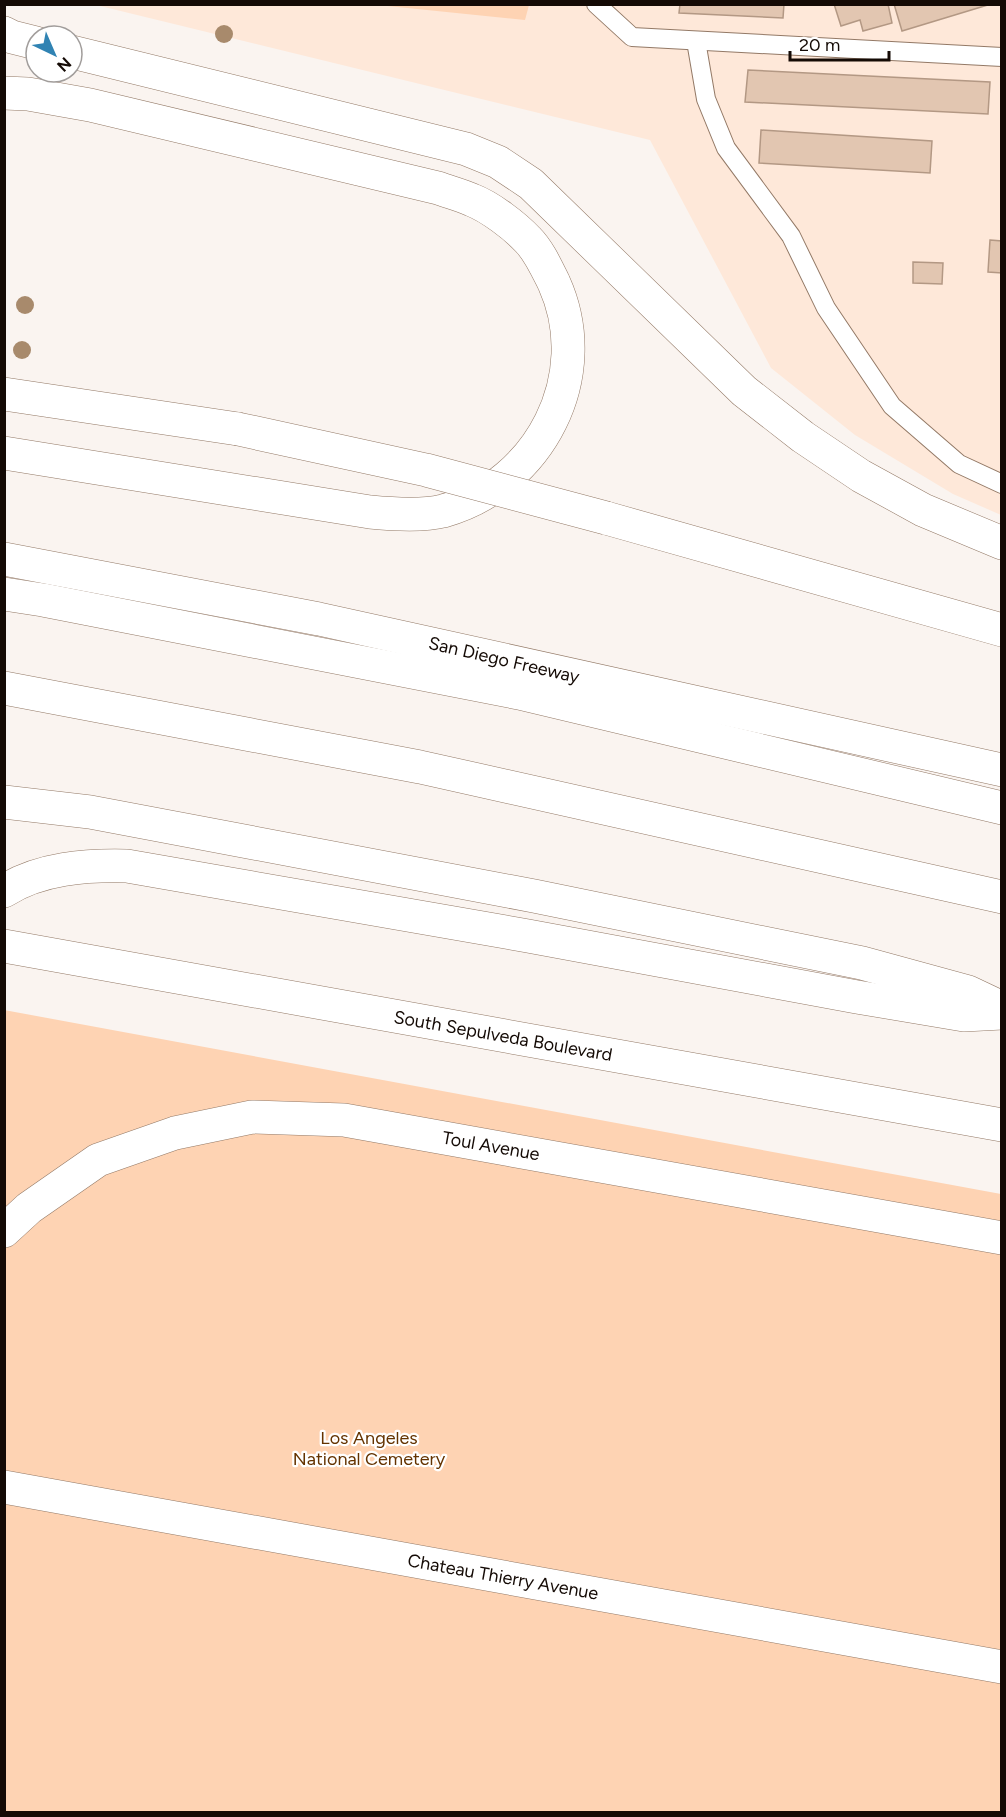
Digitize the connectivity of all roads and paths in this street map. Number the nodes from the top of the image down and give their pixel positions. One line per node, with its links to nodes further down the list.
1 (596, 4): 4 (lane)
2 (4, 33): 3 (main road)
3 (24, 40)
4 (696, 41): 6 (lane); 10 (lane)
5 (84, 55): 11 (main road)
6 (1002, 57)
7 (4, 93): 9 (main road)
8 (4, 394): 14 (main road, bridge)
9 (4, 453)
10 (1002, 484)
11 (1002, 543)
12 (4, 559): 16 (main road, San Diego Freeway)
13 (4, 594): 18 (main road)
14 (1002, 630)
15 (4, 688): 20 (main road)
16 (1002, 770)
17 (4, 802): 22 (main road)
18 (1002, 808)
19 (4, 891): 23 (main road)
20 (1002, 897)
21 (4, 946): 24 (main road, South Sepulveda Boulevard)
22 (1002, 1008)
23 (1002, 1013)
24 (1002, 1125)
25 (4, 1231): 26 (main road, Toul Avenue)
26 (1002, 1238)
27 (4, 1487): 28 (main road, Chateau Thierry Avenue)
28 (1002, 1667)

